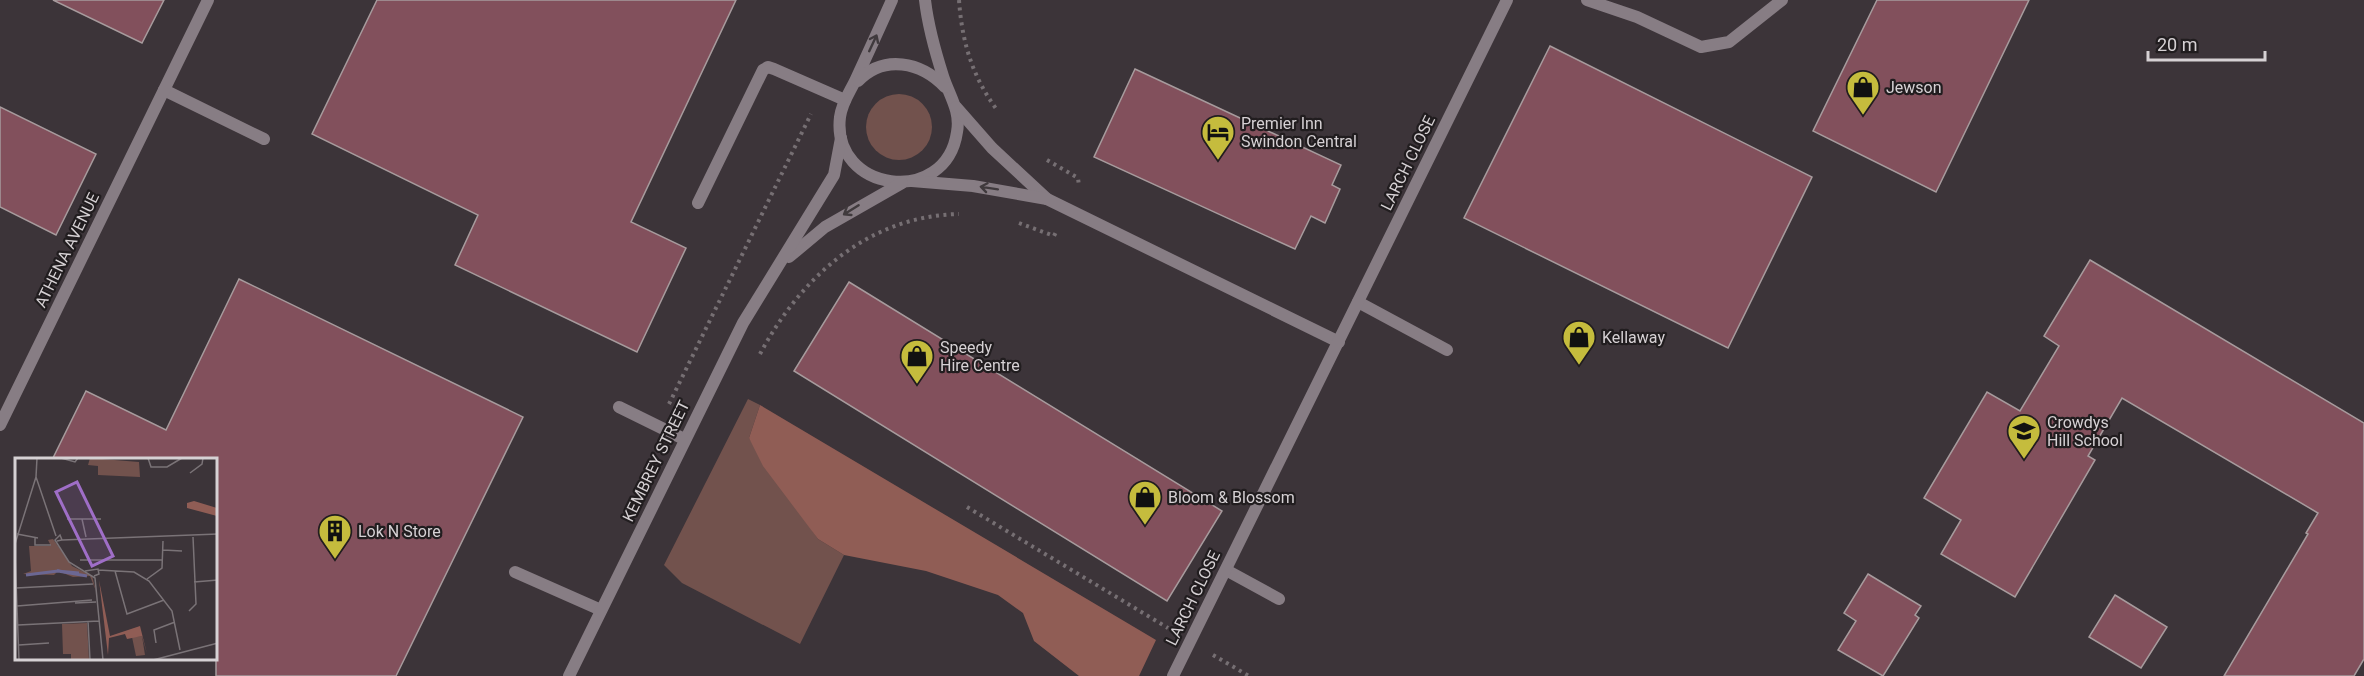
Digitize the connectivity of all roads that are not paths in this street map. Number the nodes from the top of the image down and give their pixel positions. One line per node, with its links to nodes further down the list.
1 (208, 0): 9 (street, ATHENA AVENUE)
2 (892, 0): 7 (street, KEMBREY STREET, one-way to 2)
3 (925, 0): 8 (street, KEMBREY STREET)
4 (1508, 0): 18 (street, LARCH CLOSE)
5 (1587, 0): 6 (street)
6 (1782, 0)
7 (852, 86): 8 (street, KEMBREY STREET); 10 (street, KEMBREY STREET)
8 (947, 88): 11 (street, KEMBREY STREET)
9 (164, 90): 13 (street); 22 (street, ATHENA AVENUE)
10 (845, 100): 12 (street, KEMBREY STREET); 16 (street)
11 (955, 106): 14 (street, KEMBREY STREET); 15 (street)
12 (841, 138): 14 (street); 17 (street, KEMBREY STREET)
13 (264, 139)
14 (908, 182): 15 (street, one-way to 14); 17 (street, KEMBREY STREET, one-way to 17)
15 (1047, 199): 19 (street)
16 (698, 203)
17 (779, 265): 23 (street, KEMBREY STREET)
18 (1358, 302): 19 (street, LARCH CLOSE); 20 (street)
19 (1339, 342): 24 (street, LARCH CLOSE)
20 (1447, 350)
21 (619, 407): 23 (street)
22 (0, 425)
23 (684, 439): 27 (street, KEMBREY STREET)
24 (1226, 570): 26 (street); 29 (street, LARCH CLOSE)
25 (515, 572): 27 (street)
26 (1279, 599)
27 (601, 610): 28 (street, KEMBREY STREET)
28 (569, 676)
29 (1173, 676)

